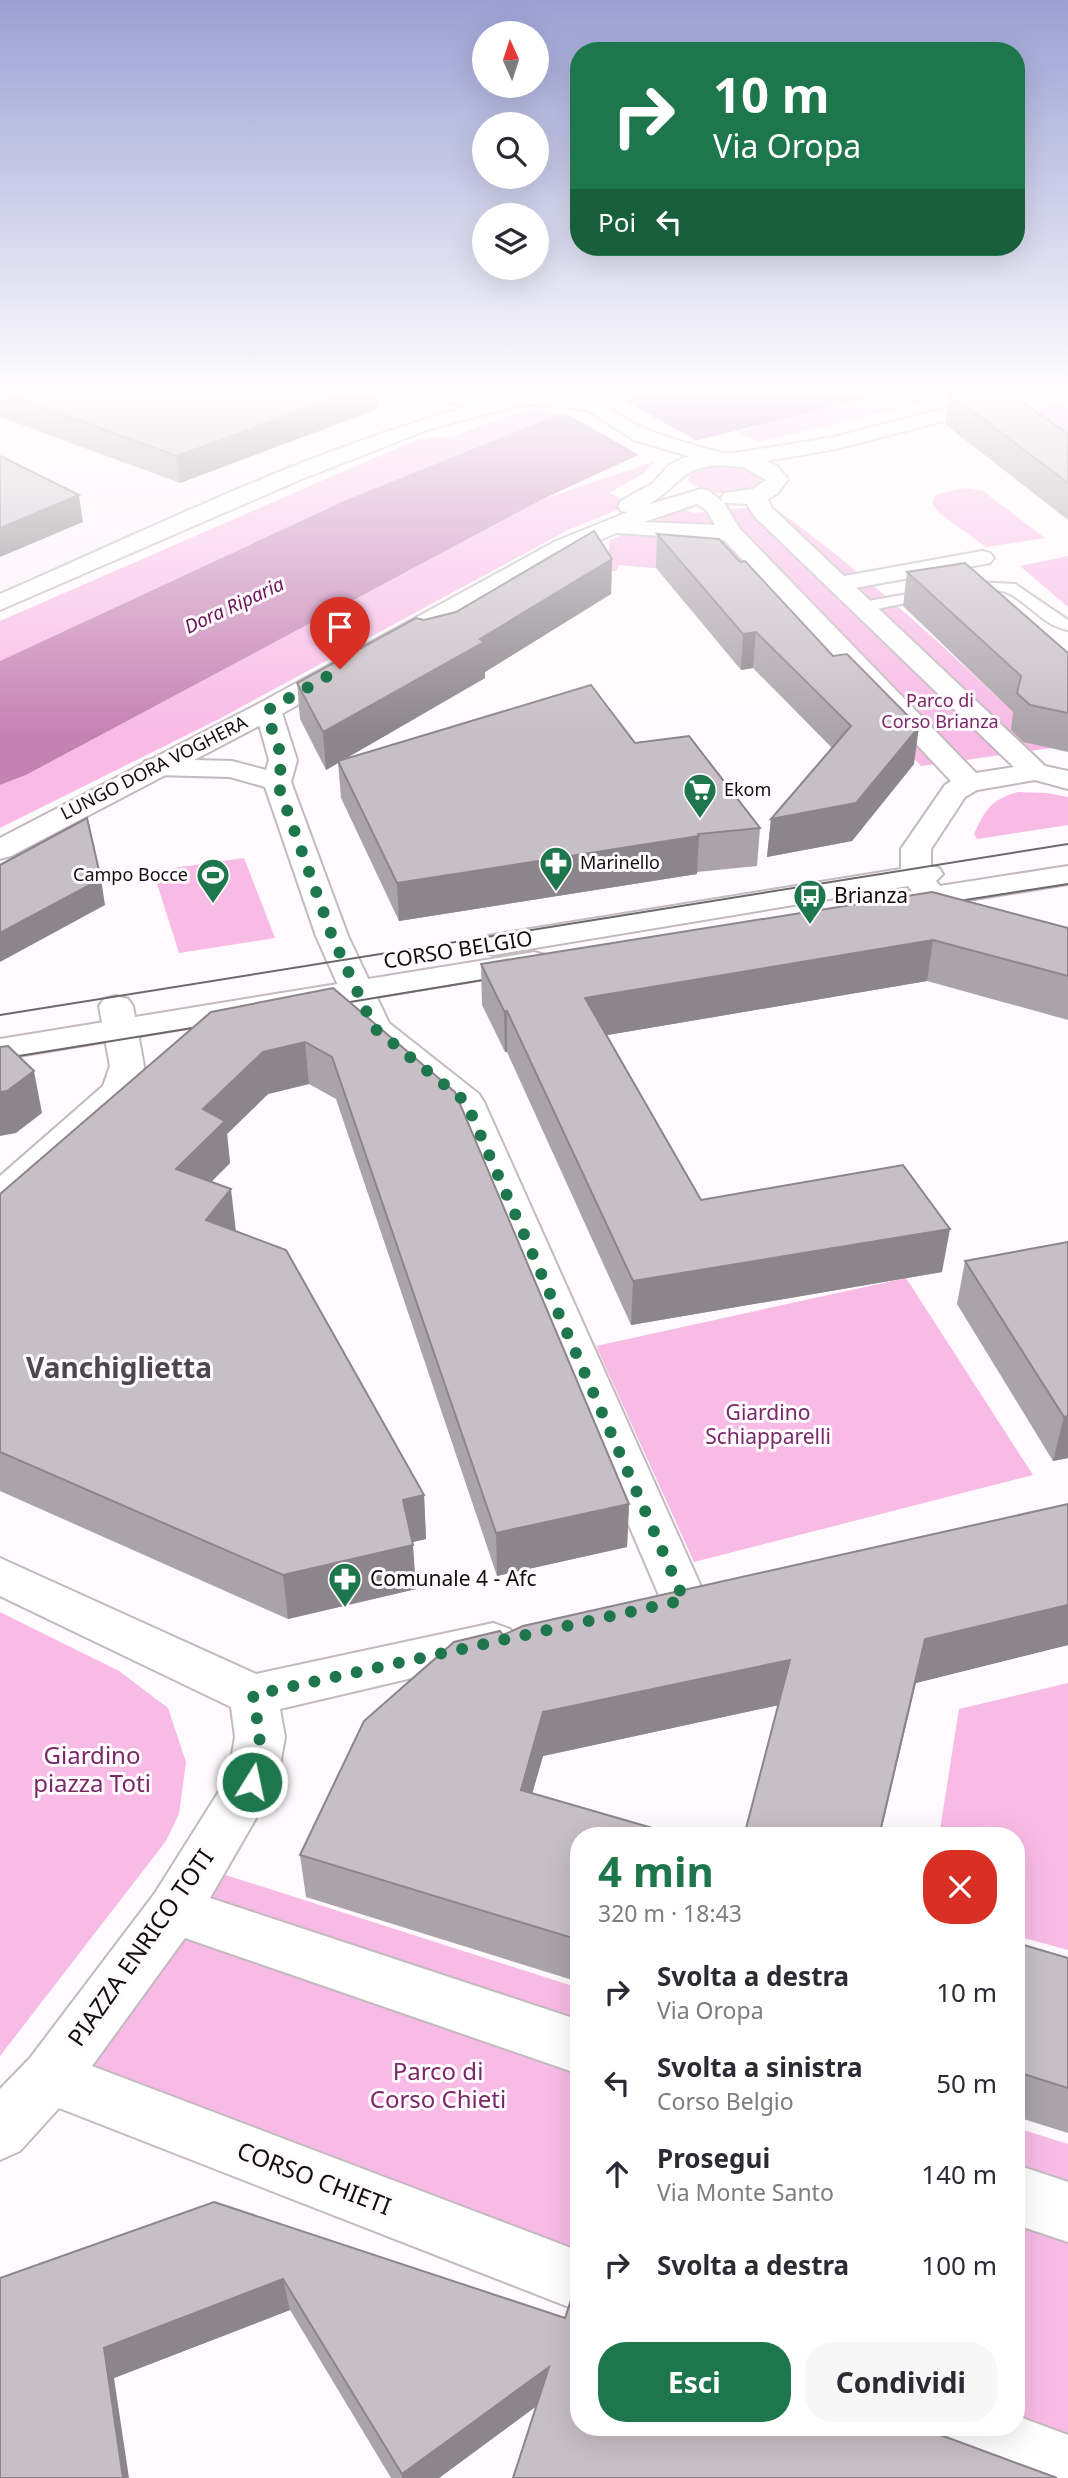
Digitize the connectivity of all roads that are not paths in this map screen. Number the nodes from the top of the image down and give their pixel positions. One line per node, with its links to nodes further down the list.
1 (222, 505): 10 (street)
2 (632, 505): 6 (street, LUNGO DORA VOGHERA)
3 (668, 505): 6 (street, LUNGO DORA VOGHERA)
4 (713, 505): 7 (street)
5 (759, 505): 9 (street)
6 (605, 528): 7 (street); 13 (street, LUNGO DORA VOGHERA)
7 (731, 533): 18 (street)
8 (982, 558): 9 (street)
9 (839, 584): 11 (street)
10 (0, 603)
11 (863, 607): 12 (lane); 15 (street)
12 (1068, 625)
13 (268, 710): 14 (street, LUNGO DORA VOGHERA); 17 (street)
14 (155, 767): 17 (street); 19 (street, LUNGO DORA VOGHERA)
15 (1035, 772): 16 (street); 18 (street)
16 (1068, 780)
17 (277, 782): 24 (street)
18 (969, 783): 22 (street)
19 (0, 850)
20 (1068, 851): 22 (street, CORSO BELGIO)
21 (1068, 875): 22 (street, CORSO BELGIO)
22 (924, 887): 23 (street); 24 (street, CORSO BELGIO)
23 (980, 919)
24 (351, 980): 25 (street, CORSO BELGIO); 30 (street)
25 (118, 1018): 26 (street, CORSO BELGIO); 27 (street, CORSO BELGIO); 28 (street)
26 (0, 1024)
27 (0, 1049)
28 (0, 1196)
29 (0, 1576): 32 (street)
30 (683, 1600)
31 (536, 1632): 32 (street)
32 (253, 1695): 33 (street, PIAZZA ENRICO TOTI)
33 (174, 1910): 34 (street); 35 (street, PIAZZA ENRICO TOTI)
34 (570, 2044)
35 (50, 2077): 36 (street, PIAZZA ENRICO TOTI); 39 (street, CORSO CHIETI)
36 (0, 2131)
37 (1025, 2198): 38 (street)
38 (1068, 2212)
39 (570, 2278)
40 (985, 2436): 41 (street)
41 (1068, 2468)

